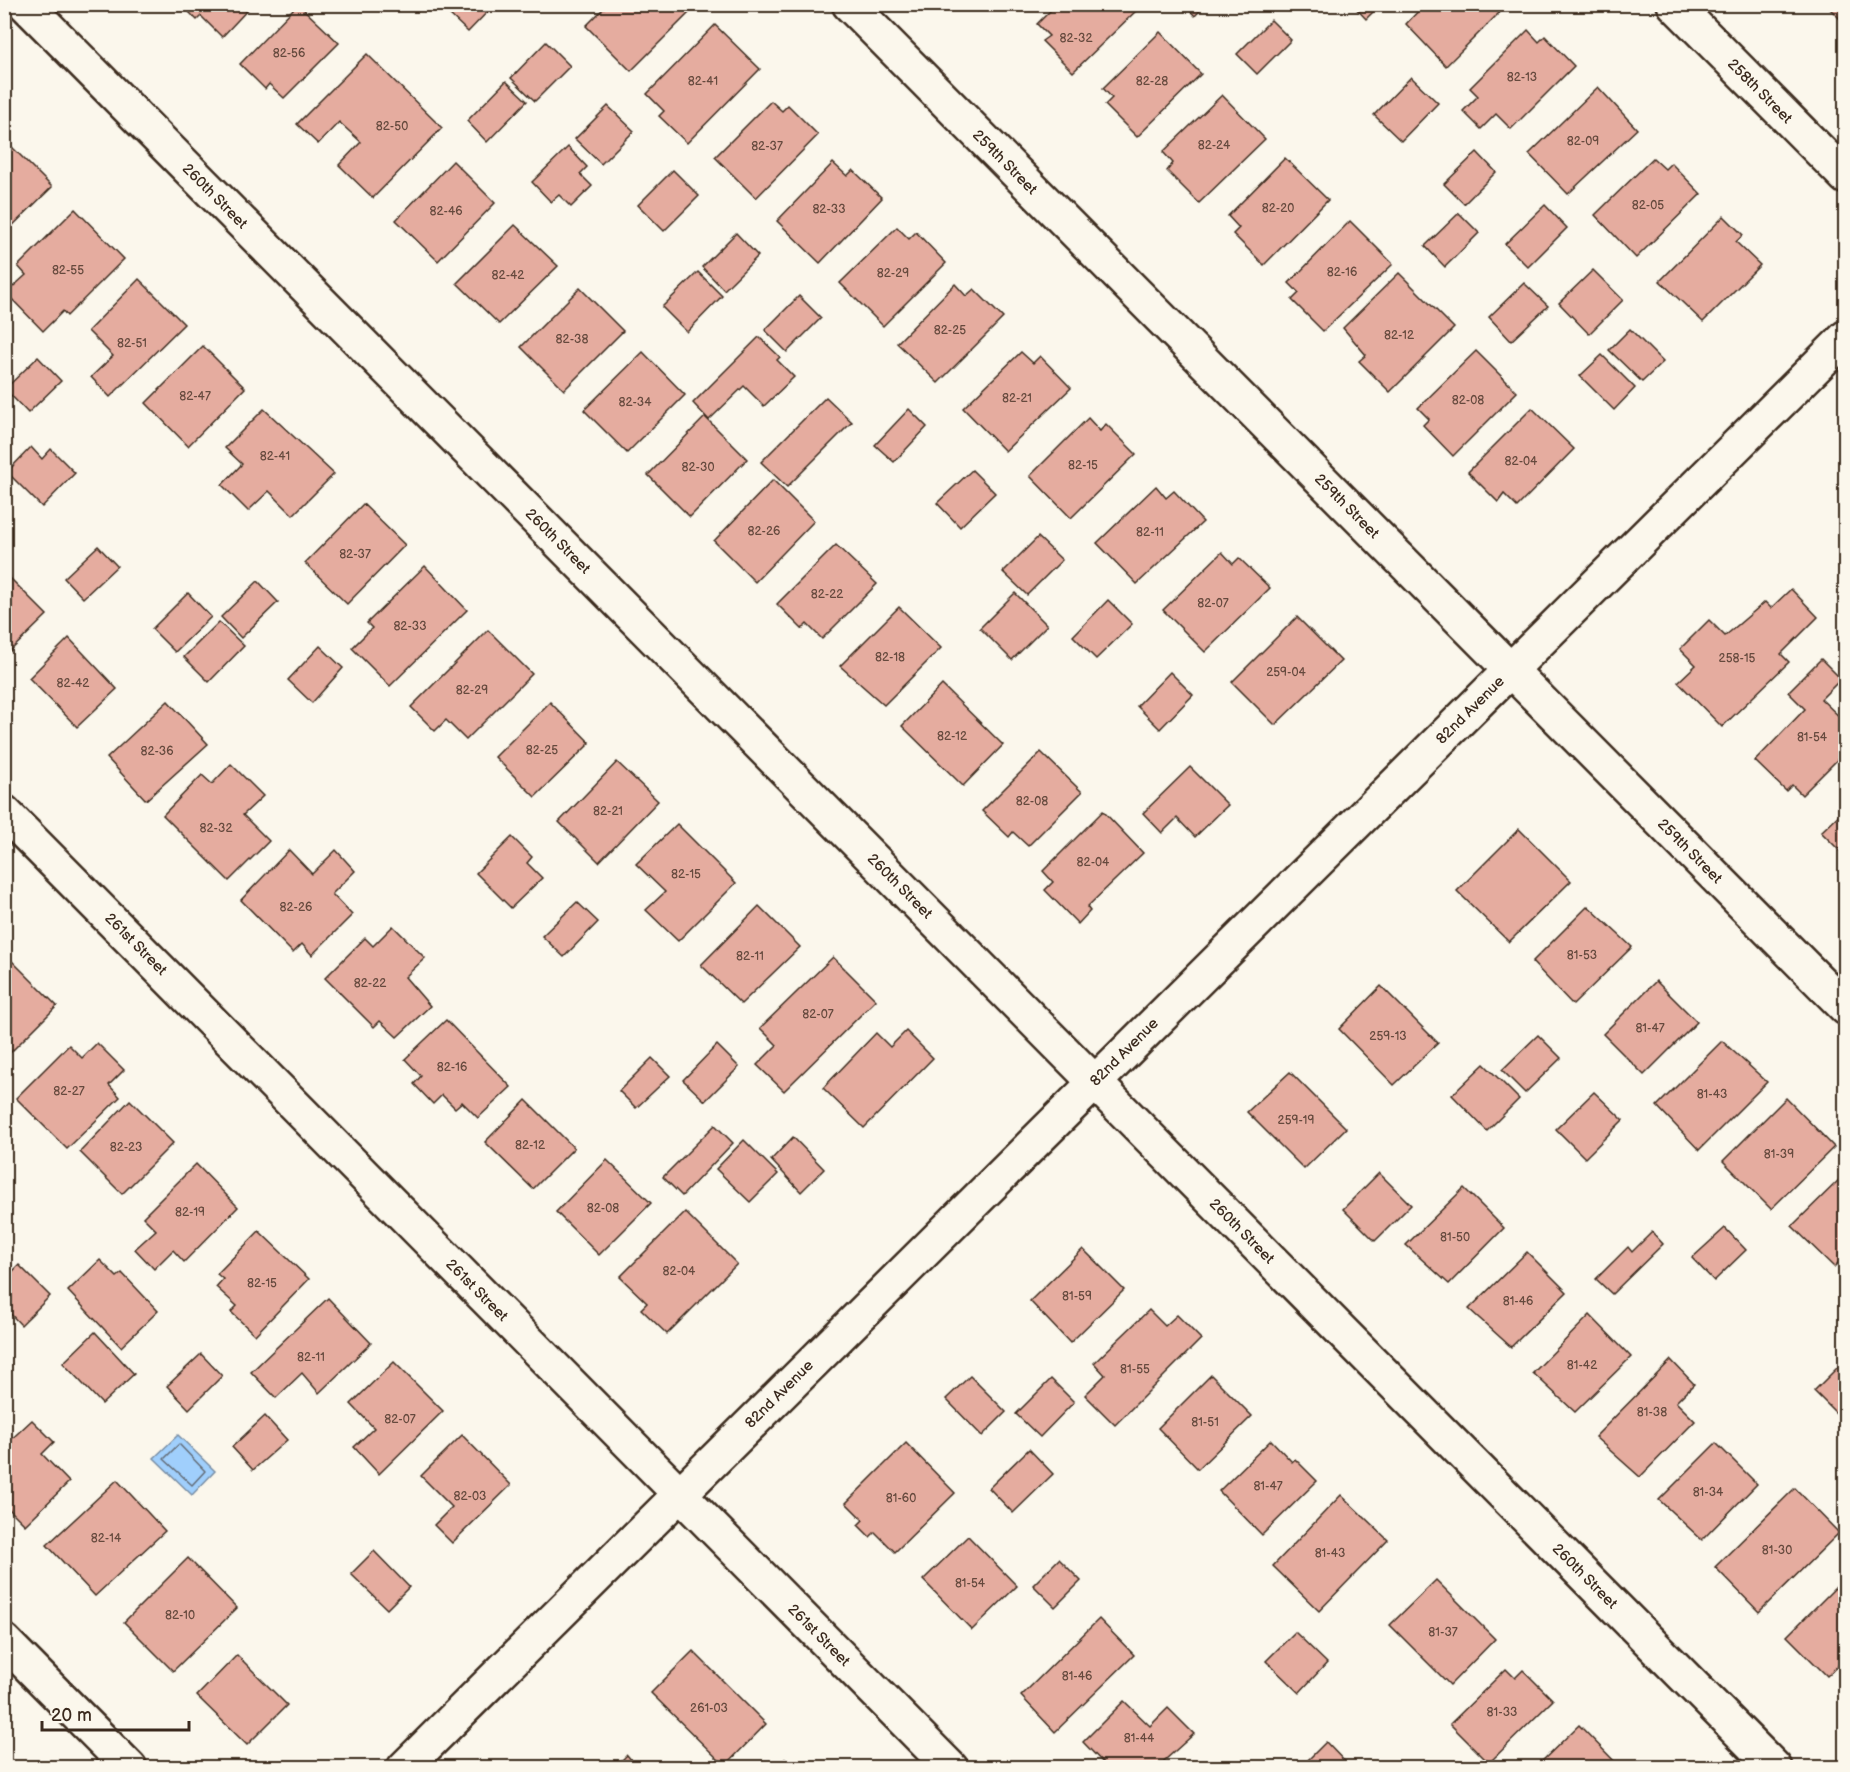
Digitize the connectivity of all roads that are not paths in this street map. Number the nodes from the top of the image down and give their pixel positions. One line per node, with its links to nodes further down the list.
1 (25, 4): 9 (street, 260th Street)
2 (849, 4): 6 (street, 259th Street)
3 (1674, 4): 4 (street, 258th Street)
4 (1845, 177)
5 (1845, 337): 6 (street, 82nd Avenue)
6 (1510, 670): 8 (street, 259th Street); 9 (street, 82nd Avenue)
7 (4, 812): 10 (street, 261st Street)
8 (1845, 1008)
9 (1094, 1082): 10 (street, 82nd Avenue); 15 (street, 260th Street)
10 (679, 1494): 13 (street, 82nd Avenue); 14 (street, 261st Street)
11 (4, 1641): 12 (street)
12 (130, 1767)
13 (404, 1767)
14 (951, 1767)
15 (1775, 1767)

